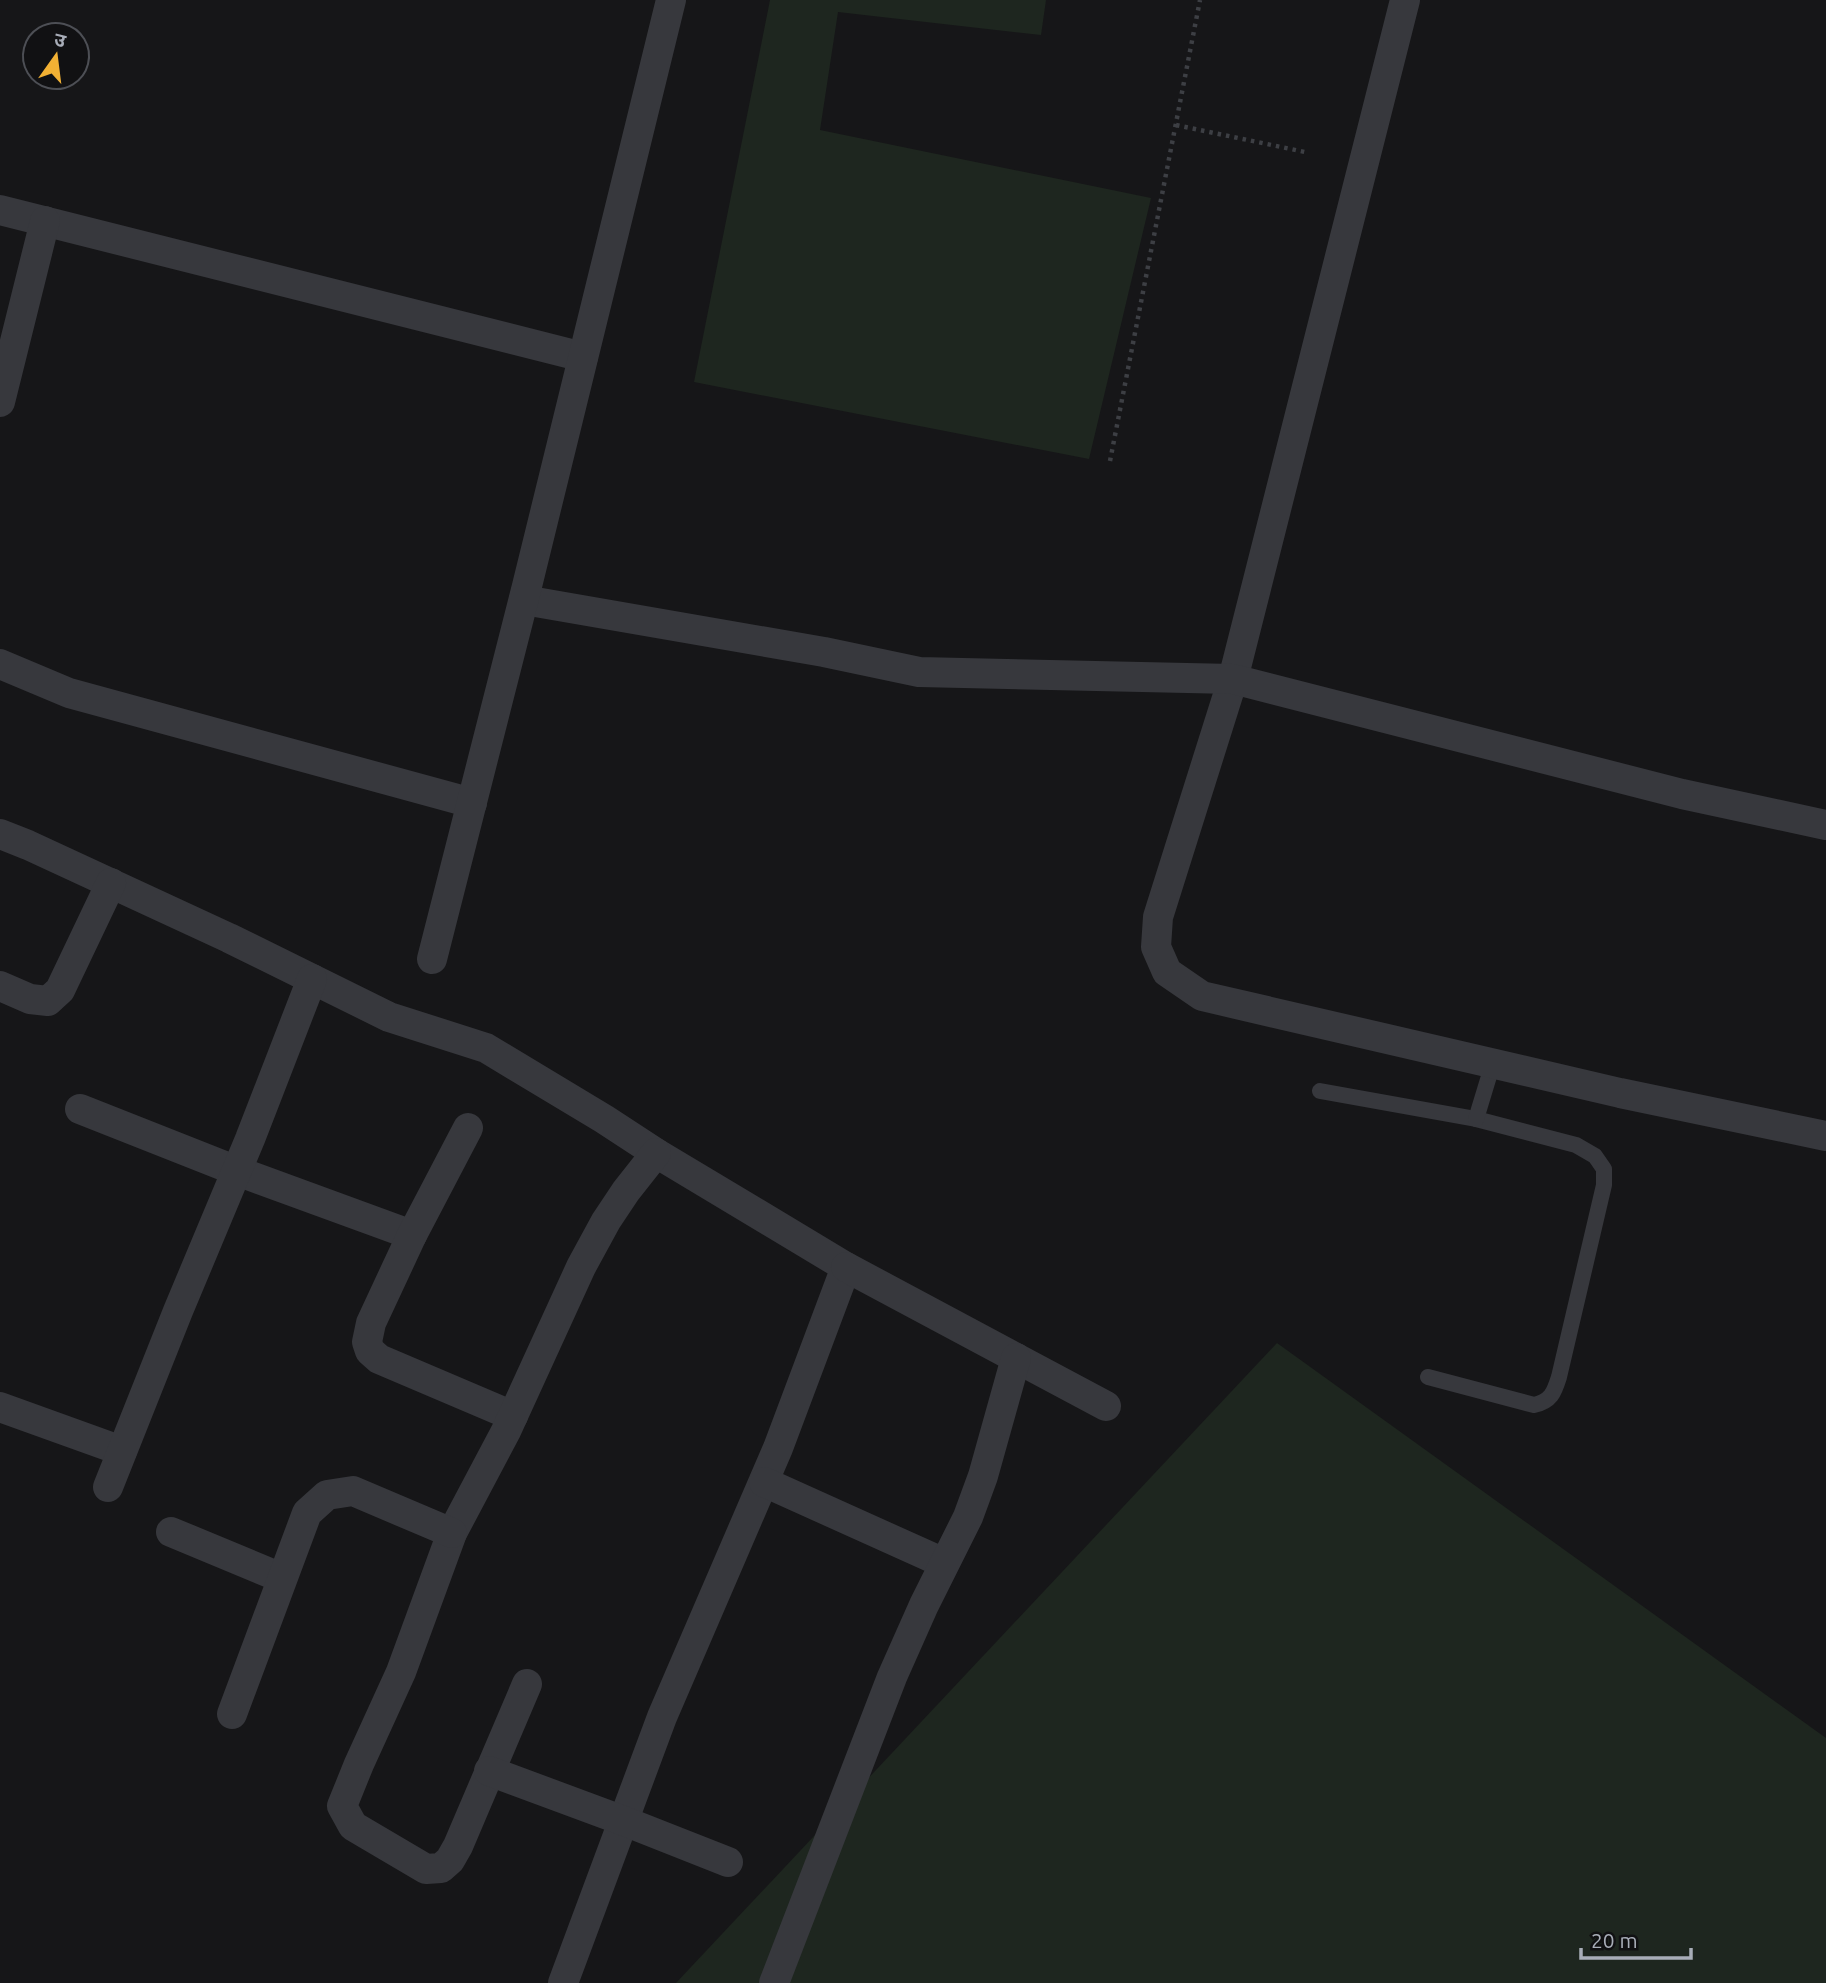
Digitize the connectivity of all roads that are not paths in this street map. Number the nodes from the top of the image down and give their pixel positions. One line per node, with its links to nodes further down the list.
1 (671, 0): 5 (street)
2 (1405, 0): 9 (street)
3 (0, 210): 4 (street)
4 (45, 221): 5 (street); 6 (street)
5 (583, 357): 7 (street)
6 (0, 402)
7 (524, 600): 9 (street); 10 (street)
8 (0, 664): 10 (street)
9 (1233, 679): 11 (street); 17 (street)
10 (472, 803): 14 (street)
11 (1826, 825)
12 (0, 834): 13 (street)
13 (111, 883): 15 (street); 16 (street)
14 (432, 959)
15 (312, 979): 23 (street); 24 (street)
16 (0, 986)
17 (1493, 1063): 20 (lane); 22 (street)
18 (1320, 1091): 20 (lane)
19 (80, 1109): 24 (street)
20 (1476, 1119): 28 (lane)
21 (468, 1128): 25 (street)
22 (1826, 1136)
23 (656, 1153): 26 (street); 31 (street)
24 (237, 1171): 25 (street); 32 (street)
25 (412, 1235): 31 (street)
26 (846, 1267): 27 (street); 33 (street)
27 (1016, 1358): 29 (street); 37 (street)
28 (1428, 1377)
29 (1106, 1406)
30 (0, 1407): 32 (street)
31 (513, 1416): 36 (street)
32 (122, 1451): 34 (street)
33 (764, 1482): 37 (street); 42 (street)
34 (108, 1487)
35 (172, 1532): 38 (street)
36 (452, 1534): 38 (street); 41 (street)
37 (944, 1563): 45 (street)
38 (282, 1578): 40 (street)
39 (527, 1684): 41 (street)
40 (232, 1714)
41 (489, 1771): 42 (street)
42 (624, 1821): 43 (street); 44 (street)
43 (728, 1862)
44 (563, 1983)
45 (774, 1983)

